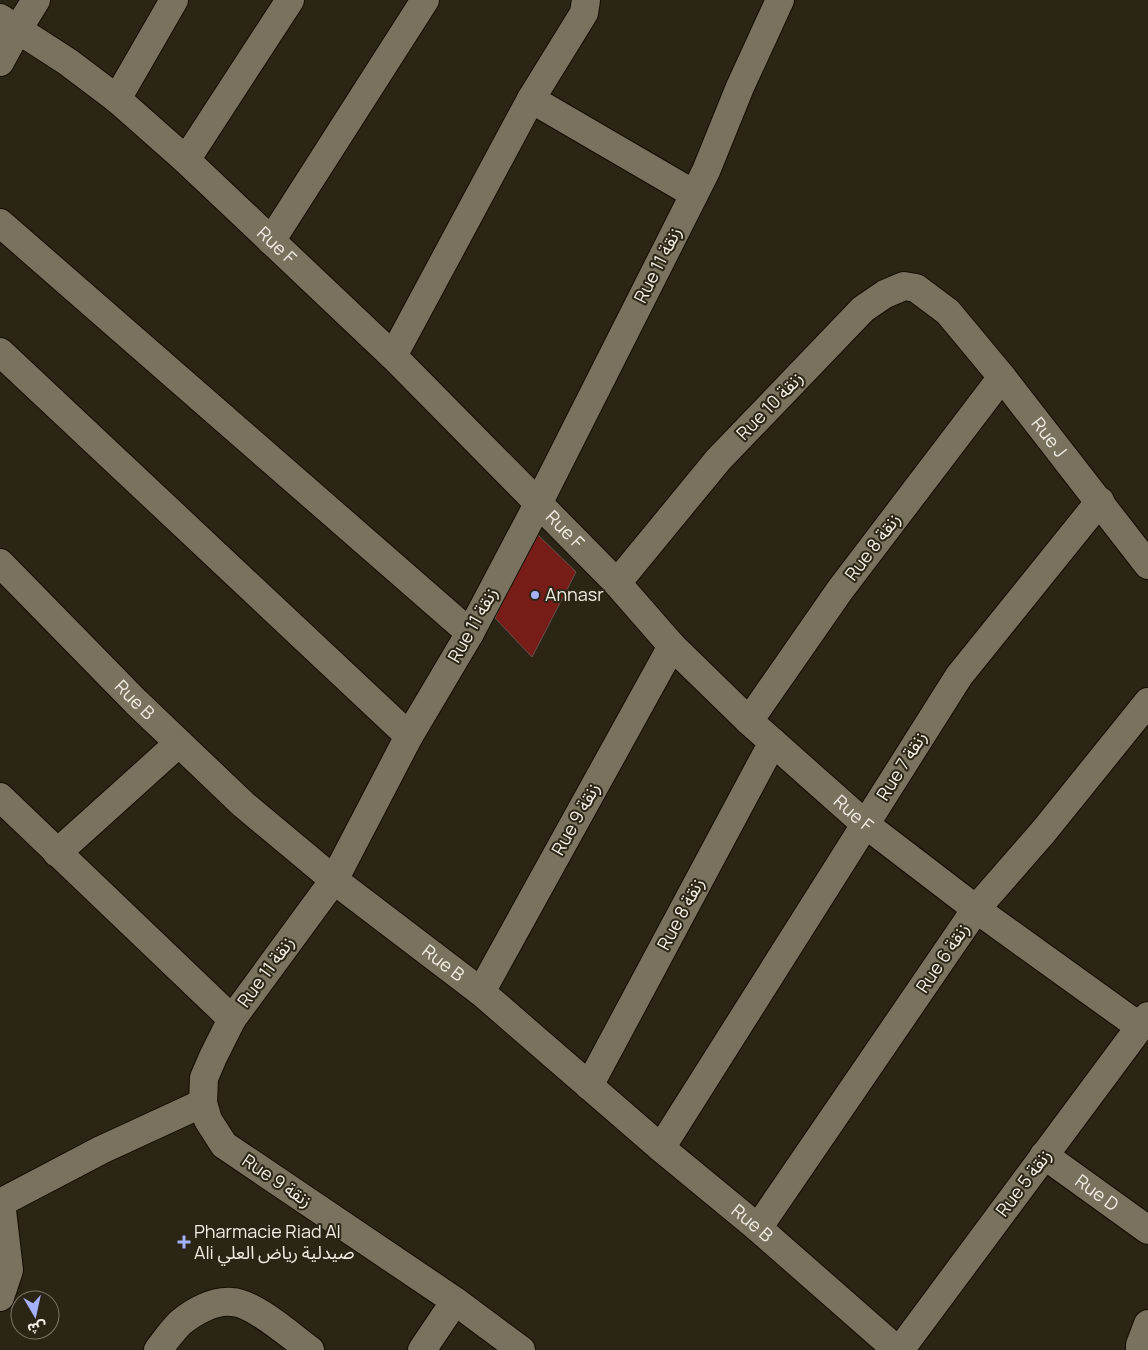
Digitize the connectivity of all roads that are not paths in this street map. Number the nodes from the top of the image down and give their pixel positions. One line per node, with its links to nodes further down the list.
1 (36, 0): 7 (street)
2 (174, 0): 9 (street)
3 (290, 0): 11 (street)
4 (425, 0): 14 (street)
5 (586, 0): 10 (street)
6 (780, 0): 12 (street, Rue 11 زنقة)
7 (9, 24): 8 (street); 9 (street, Rue F)
8 (0, 62)
9 (117, 99): 11 (street, Rue F)
10 (531, 99): 12 (street); 17 (street)
11 (186, 160): 14 (street, Rue F)
12 (694, 194): 20 (street, Rue 11 زنقة)
13 (2, 230): 24 (street)
14 (271, 241): 17 (street, Rue F)
15 (948, 312): 18 (street, Rue J); 23 (street, Rue 10 زنقة)
16 (0, 352): 28 (street)
17 (393, 356): 20 (street, Rue F)
18 (1002, 376): 19 (street, Rue J); 27 (street, Rue 8 زنقة)
19 (1100, 501): 22 (street, Rue J); 32 (street, Rue 7 زنقة)
20 (538, 504): 23 (street, Rue F); 24 (street, Rue 11 زنقة)
21 (0, 563): 30 (street, Rue B)
22 (1148, 565)
23 (617, 583): 25 (street, Rue F)
24 (470, 633): 28 (street, Rue 11 زنقة)
25 (672, 646): 27 (street, Rue F); 36 (street, Rue 9 زنقة)
26 (1148, 702): 35 (street, Rue 6 زنقة)
27 (749, 721): 29 (street, Rue F)
28 (409, 736): 34 (street, Rue 11 زنقة)
29 (773, 742): 32 (street, Rue F); 39 (street, Rue 8 زنقة)
30 (179, 743): 33 (street); 34 (street, Rue B)
31 (0, 798): 33 (street)
32 (865, 824): 35 (street, Rue F); 42 (street, Rue 7 زنقة)
33 (57, 853): 37 (street)
34 (334, 880): 36 (street, Rue B); 37 (street, Rue 11 زنقة)
35 (976, 910): 38 (street, Rue F); 45 (street, Rue 6 زنقة)
36 (480, 992): 39 (street, Rue B)
37 (232, 1019): 40 (street, Rue 11 زنقة)
38 (1144, 1021): 43 (street, Rue 5 زنقة)
39 (589, 1086): 42 (street, Rue B)
40 (203, 1103): 41 (street, Rue 11 زنقة); 44 (street)
41 (224, 1145): 48 (street, Rue 9 زنقة)
42 (661, 1148): 45 (street, Rue B)
43 (1044, 1155): 46 (street, Rue D); 54 (street, Rue 5 زنقة)
44 (1, 1203): 47 (street)
45 (758, 1228): 54 (street, Rue B)
46 (1148, 1230)
47 (0, 1297)
48 (455, 1301): 52 (street); 53 (street, Rue 9 زنقة)
49 (1148, 1324): 55 (street)
50 (158, 1350): 51 (street)
51 (310, 1350)
52 (422, 1350)
53 (521, 1350)
54 (899, 1350)
55 (1140, 1350)

